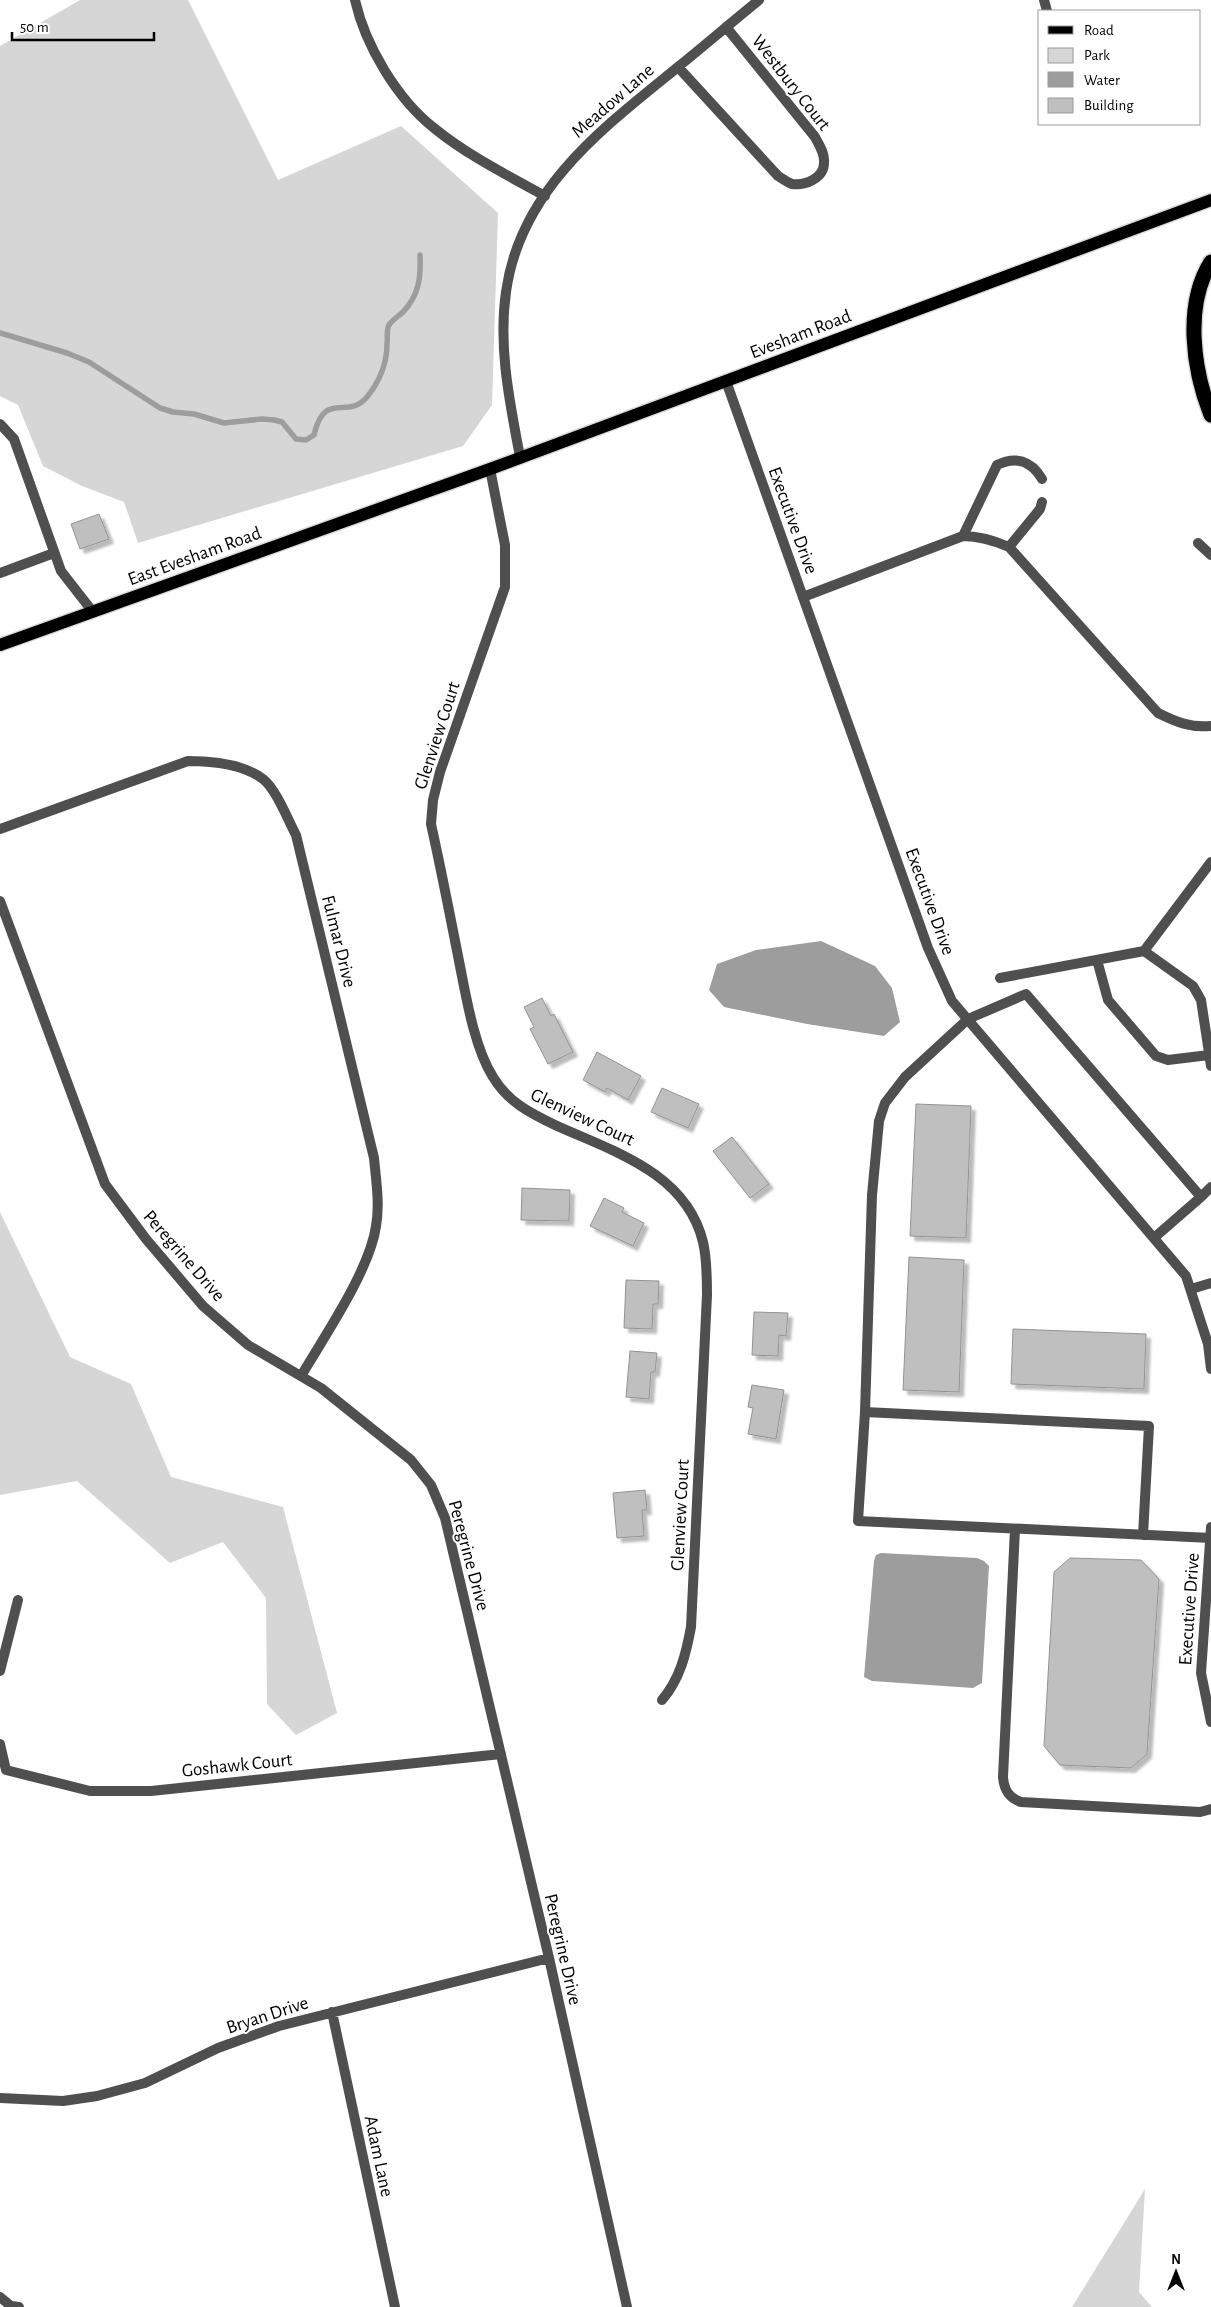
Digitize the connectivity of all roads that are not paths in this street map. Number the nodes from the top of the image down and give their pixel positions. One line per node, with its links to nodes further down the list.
1 (355, 0): 5 (street)
2 (760, 0): 3 (street, Meadow Lane)
3 (726, 27): 4 (street, Meadow Lane); 4 (street, Westbury Court)
4 (678, 67): 5 (street, Meadow Lane)
5 (545, 196): 11 (street, Meadow Lane)
6 (1211, 200): 8 (main road, Evesham Road)
7 (1211, 262): 9 (highway)
8 (726, 381): 11 (main road, Evesham Road); 22 (street, Executive Drive)
9 (1211, 415)
10 (0, 424): 19 (street)
11 (520, 457): 12 (main road, Evesham Road)
12 (490, 469): 14 (main road, Evesham Road); 49 (street, Glenview Court)
13 (1042, 479): 16 (street)
14 (401, 500): 23 (main road, East Evesham Road)
15 (1042, 502): 18 (street)
16 (963, 536): 18 (street); 22 (street)
17 (1198, 543): 20 (street)
18 (1009, 547): 25 (street)
19 (54, 553): 21 (street); 23 (street)
20 (1211, 555)
21 (0, 573)
22 (803, 597): 32 (street, Executive Drive)
23 (93, 612): 24 (main road, East Evesham Road)
24 (0, 645)
25 (1211, 726)
26 (0, 829): 41 (street, Fulmar Drive)
27 (1211, 862): 29 (street)
28 (0, 901): 41 (street, Peregrine Drive)
29 (1144, 951): 30 (street); 33 (street)
30 (1097, 960): 31 (street); 33 (street)
31 (1000, 978)
32 (968, 1019): 36 (street); 37 (street, Executive Drive); 42 (street)
33 (1209, 1055): 34 (street)
34 (1211, 1066)
35 (1211, 1187): 36 (street)
36 (1201, 1198): 37 (street)
37 (1154, 1237): 39 (street, Executive Drive)
38 (1211, 1283): 39 (street)
39 (1191, 1289): 40 (street, Executive Drive)
40 (1211, 1369)
41 (301, 1376): 52 (street, Peregrine Drive)
42 (865, 1412): 44 (street); 45 (street)
43 (1211, 1527): 46 (street, Executive Drive)
44 (1015, 1529): 45 (street); 54 (street)
45 (1143, 1535): 46 (street)
46 (1211, 1538): 50 (street, Executive Drive)
47 (18, 1600): 48 (street)
48 (0, 1671)
49 (662, 1700)
50 (1211, 1722)
51 (0, 1744): 53 (street, Goshawk Court)
52 (501, 1754): 53 (street, Goshawk Court); 55 (street, Peregrine Drive)
53 (3, 1772)
54 (1211, 1809)
55 (549, 1958): 56 (street, Bryan Drive); 61 (street, Peregrine Drive)
56 (332, 2012): 57 (street, Bryan Drive); 60 (street, Adam Lane)
57 (0, 2098)
58 (0, 2297): 59 (street)
59 (19, 2307)
60 (395, 2307)
61 (627, 2307)

